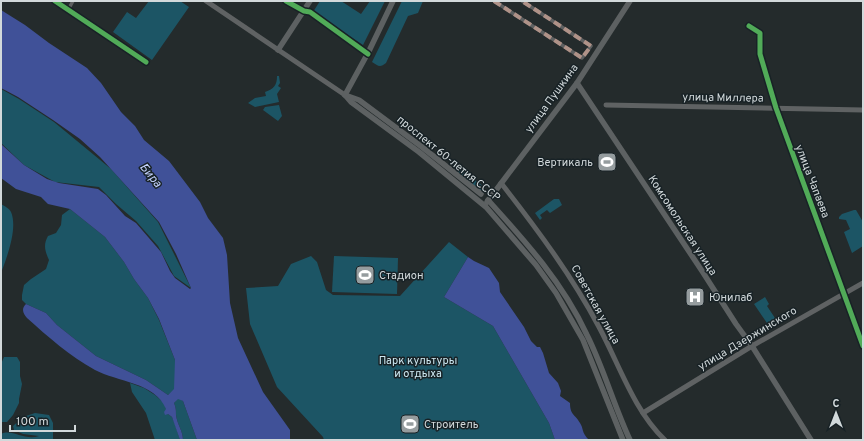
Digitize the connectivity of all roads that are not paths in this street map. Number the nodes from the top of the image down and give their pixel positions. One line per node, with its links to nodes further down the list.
1 (55, 1): 10 (street)
2 (73, 1): 10 (street)
3 (206, 1): 13 (main road, проспект 60-летия СССР)
4 (286, 1): 11 (street)
5 (310, 1): 11 (main road)
6 (393, 1): 14 (main road)
7 (494, 1): 8 (street)
8 (522, 1)
9 (630, 1): 16 (main road, улица Пушкина)
10 (68, 10): 15 (street)
11 (304, 11): 13 (main road); 14 (street)
12 (749, 26): 19 (street, улица Чапаева)
13 (278, 50): 17 (main road, проспект 60-летия СССР)
14 (368, 54): 17 (main road)
15 (146, 62)
16 (577, 83): 21 (main road, улица Пушкина); 26 (main road, Комсомольская улица)
17 (345, 95): 22 (main road, проспект 60-летия СССР); 23 (main road, проспект 60-летия СССР)
18 (606, 105): 19 (main road, улица Миллера)
19 (776, 108): 20 (main road, улица Миллера); 25 (street, улица Чапаева)
20 (863, 110)
21 (501, 183): 23 (main road, улица Пушкина); 28 (main road, Советская улица)
22 (481, 194): 23 (main road, проспект 60-летия СССР)
23 (486, 202): 29 (main road, проспект 60-летия СССР)
24 (863, 283): 25 (main road, улица Дзержинского)
25 (844, 293): 26 (main road, улица Дзержинского); 27 (street, улица Чапаева)
26 (752, 346): 28 (main road, улица Дзержинского); 33 (main road, Комсомольская улица)
27 (863, 346)
28 (643, 413): 32 (main road, Советская улица)
29 (618, 421): 30 (main road, проспект 60-летия СССР); 31 (main road, проспект 60-летия СССР)
30 (623, 440)
31 (630, 440)
32 (665, 440)
33 (811, 440)

